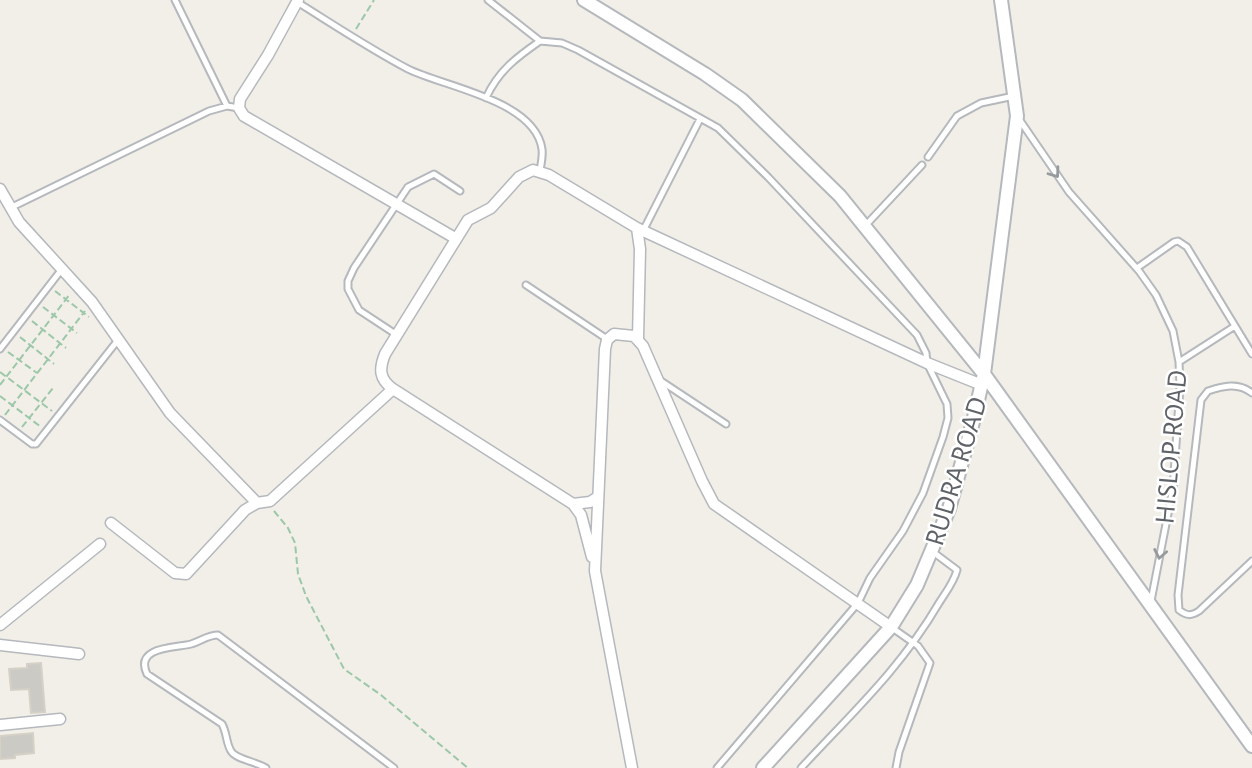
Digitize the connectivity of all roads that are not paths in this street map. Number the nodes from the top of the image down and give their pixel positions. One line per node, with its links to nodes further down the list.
1 (175, 0): 9 (lane)
2 (488, 0): 6 (lane)
3 (584, 0): 20 (street)
4 (1001, 0): 7 (street, HISLOP ROAD)
5 (297, 1): 8 (lane); 10 (street)
6 (540, 41): 8 (lane); 12 (lane)
7 (1014, 96): 11 (street, HISLOP ROAD); 13 (lane)
8 (486, 98): 15 (lane)
9 (227, 106): 10 (lane); 19 (lane)
10 (239, 108): 18 (street)
11 (1017, 116): 23 (lane, HISLOP ROAD, one-way to 23); 36 (street, RUDRA ROAD)
12 (700, 119): 21 (lane); 34 (lane)
13 (928, 157)
14 (922, 165): 20 (lane)
15 (540, 171): 21 (street); 22 (street)
16 (0, 189): 19 (street)
17 (460, 191): 18 (lane)
18 (394, 204): 22 (street); 27 (lane)
19 (9, 208): 24 (street)
20 (865, 226): 36 (street)
21 (640, 229): 29 (street); 34 (street)
22 (456, 238): 27 (street)
23 (1137, 268): 26 (lane); 33 (lane, HISLOP ROAD)
24 (62, 269): 30 (street); 31 (lane)
25 (526, 285): 28 (lane)
26 (1235, 326): 32 (lane); 33 (lane)
27 (397, 335): 37 (street)
28 (607, 339): 29 (street); 41 (street)
29 (638, 339): 35 (street)
30 (118, 340): 39 (lane); 42 (street)
31 (1, 348)
32 (1252, 354)
33 (1179, 362): 50 (lane, HISLOP ROAD, one-way to 50)
34 (927, 363): 36 (street); 49 (lane)
35 (658, 379): 40 (lane); 49 (street)
36 (983, 379): 46 (street, RUDRA ROAD); 50 (street)
37 (393, 389): 42 (street); 43 (street)
38 (1252, 393): 47 (lane)
39 (0, 421)
40 (726, 424)
41 (598, 497): 43 (street); 48 (street)
42 (261, 503): 44 (street)
43 (573, 504): 48 (street)
44 (111, 523)
45 (100, 544): 51 (street)
46 (932, 551): 52 (street, RUDRA ROAD); 53 (lane)
47 (1252, 561)
48 (595, 570): 61 (street)
49 (858, 603): 52 (street); 62 (lane)
50 (1150, 606): 58 (street)
51 (0, 625)
52 (891, 627): 53 (lane); 63 (street, RUDRA ROAD)
53 (914, 643): 64 (lane); 65 (lane)
54 (0, 645): 55 (street)
55 (79, 654)
56 (60, 719): 57 (street)
57 (0, 725)
58 (1252, 746)
59 (266, 768): 60 (lane)
60 (394, 768)
61 (632, 768)
62 (717, 768)
63 (763, 768)
64 (801, 768)
65 (896, 768)

